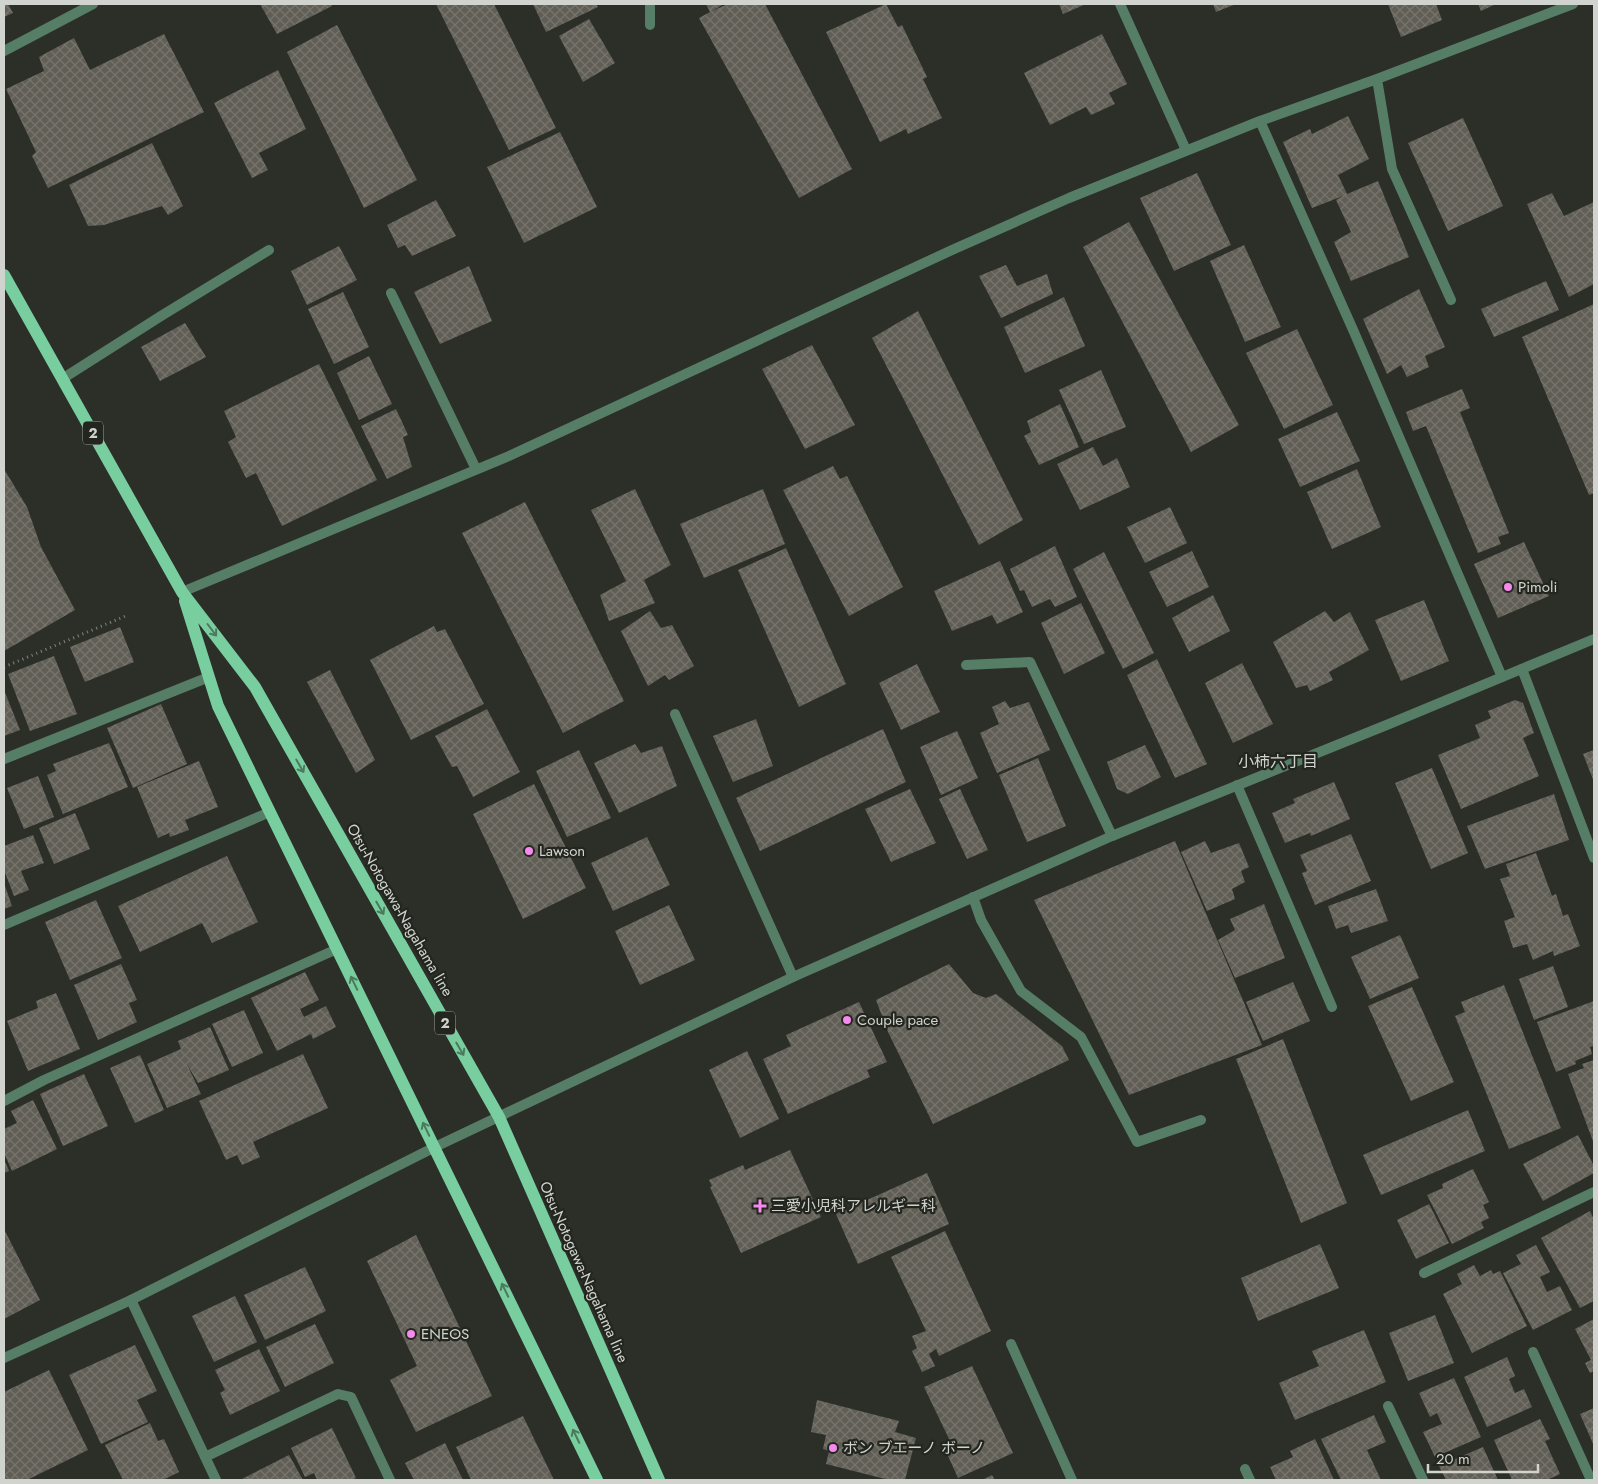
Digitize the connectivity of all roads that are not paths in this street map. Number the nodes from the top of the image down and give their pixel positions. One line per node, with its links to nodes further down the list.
1 (93, 4): 6 (street)
2 (650, 4): 5 (street)
3 (1120, 4): 9 (street)
4 (1573, 4): 7 (street)
5 (650, 25)
6 (4, 51)
7 (1377, 79): 8 (street); 13 (street)
8 (1260, 121): 9 (street); 21 (street)
9 (1186, 150): 15 (street)
10 (269, 250): 14 (street)
11 (4, 275): 14 (main road, Otsu-Notogawa-Nagahama line / 2)
12 (391, 293): 15 (street)
13 (1451, 300)
14 (62, 379): 16 (main road, Otsu-Notogawa-Nagahama line / 2)
15 (476, 470): 16 (street)
16 (182, 592): 20 (main road, Otsu-Notogawa-Nagahama line / 2); 34 (main road, Otsu-Notogawa-Nagahama line / 2, one-way to 34)
17 (1594, 639): 19 (street)
18 (966, 665): 26 (street)
19 (1522, 669): 21 (street); 27 (street)
20 (209, 677): 23 (street); 25 (main road, Otsu-Notogawa-Nagahama line / 2)
21 (1502, 677): 24 (street)
22 (674, 714): 31 (street)
23 (4, 759)
24 (1237, 785): 26 (street); 32 (street)
25 (270, 812): 29 (street); 30 (main road, Otsu-Notogawa-Nagahama line / 2)
26 (1112, 836): 28 (street)
27 (1594, 858)
28 (973, 897): 31 (street); 35 (street)
29 (4, 925)
30 (337, 949): 33 (street); 36 (main road, Otsu-Notogawa-Nagahama line / 2, one-way to 30)
31 (793, 977): 34 (street)
32 (1332, 1007)
33 (4, 1101)
34 (498, 1117): 36 (street); 49 (main road, Otsu-Notogawa-Nagahama line / 2)
35 (1201, 1120)
36 (435, 1148): 39 (street); 48 (main road, Otsu-Notogawa-Nagahama line / 2, one-way to 36)
37 (1594, 1192): 38 (street)
38 (1424, 1274)
39 (131, 1300): 42 (street); 44 (street)
40 (1011, 1344): 50 (street)
41 (1533, 1352): 53 (street)
42 (4, 1358)
43 (1388, 1406): 52 (street)
44 (205, 1457): 46 (street); 47 (street)
45 (1245, 1469): 51 (street)
46 (216, 1480)
47 (390, 1480)
48 (598, 1480)
49 (659, 1480)
50 (1072, 1480)
51 (1250, 1480)
52 (1423, 1480)
53 (1591, 1480)

